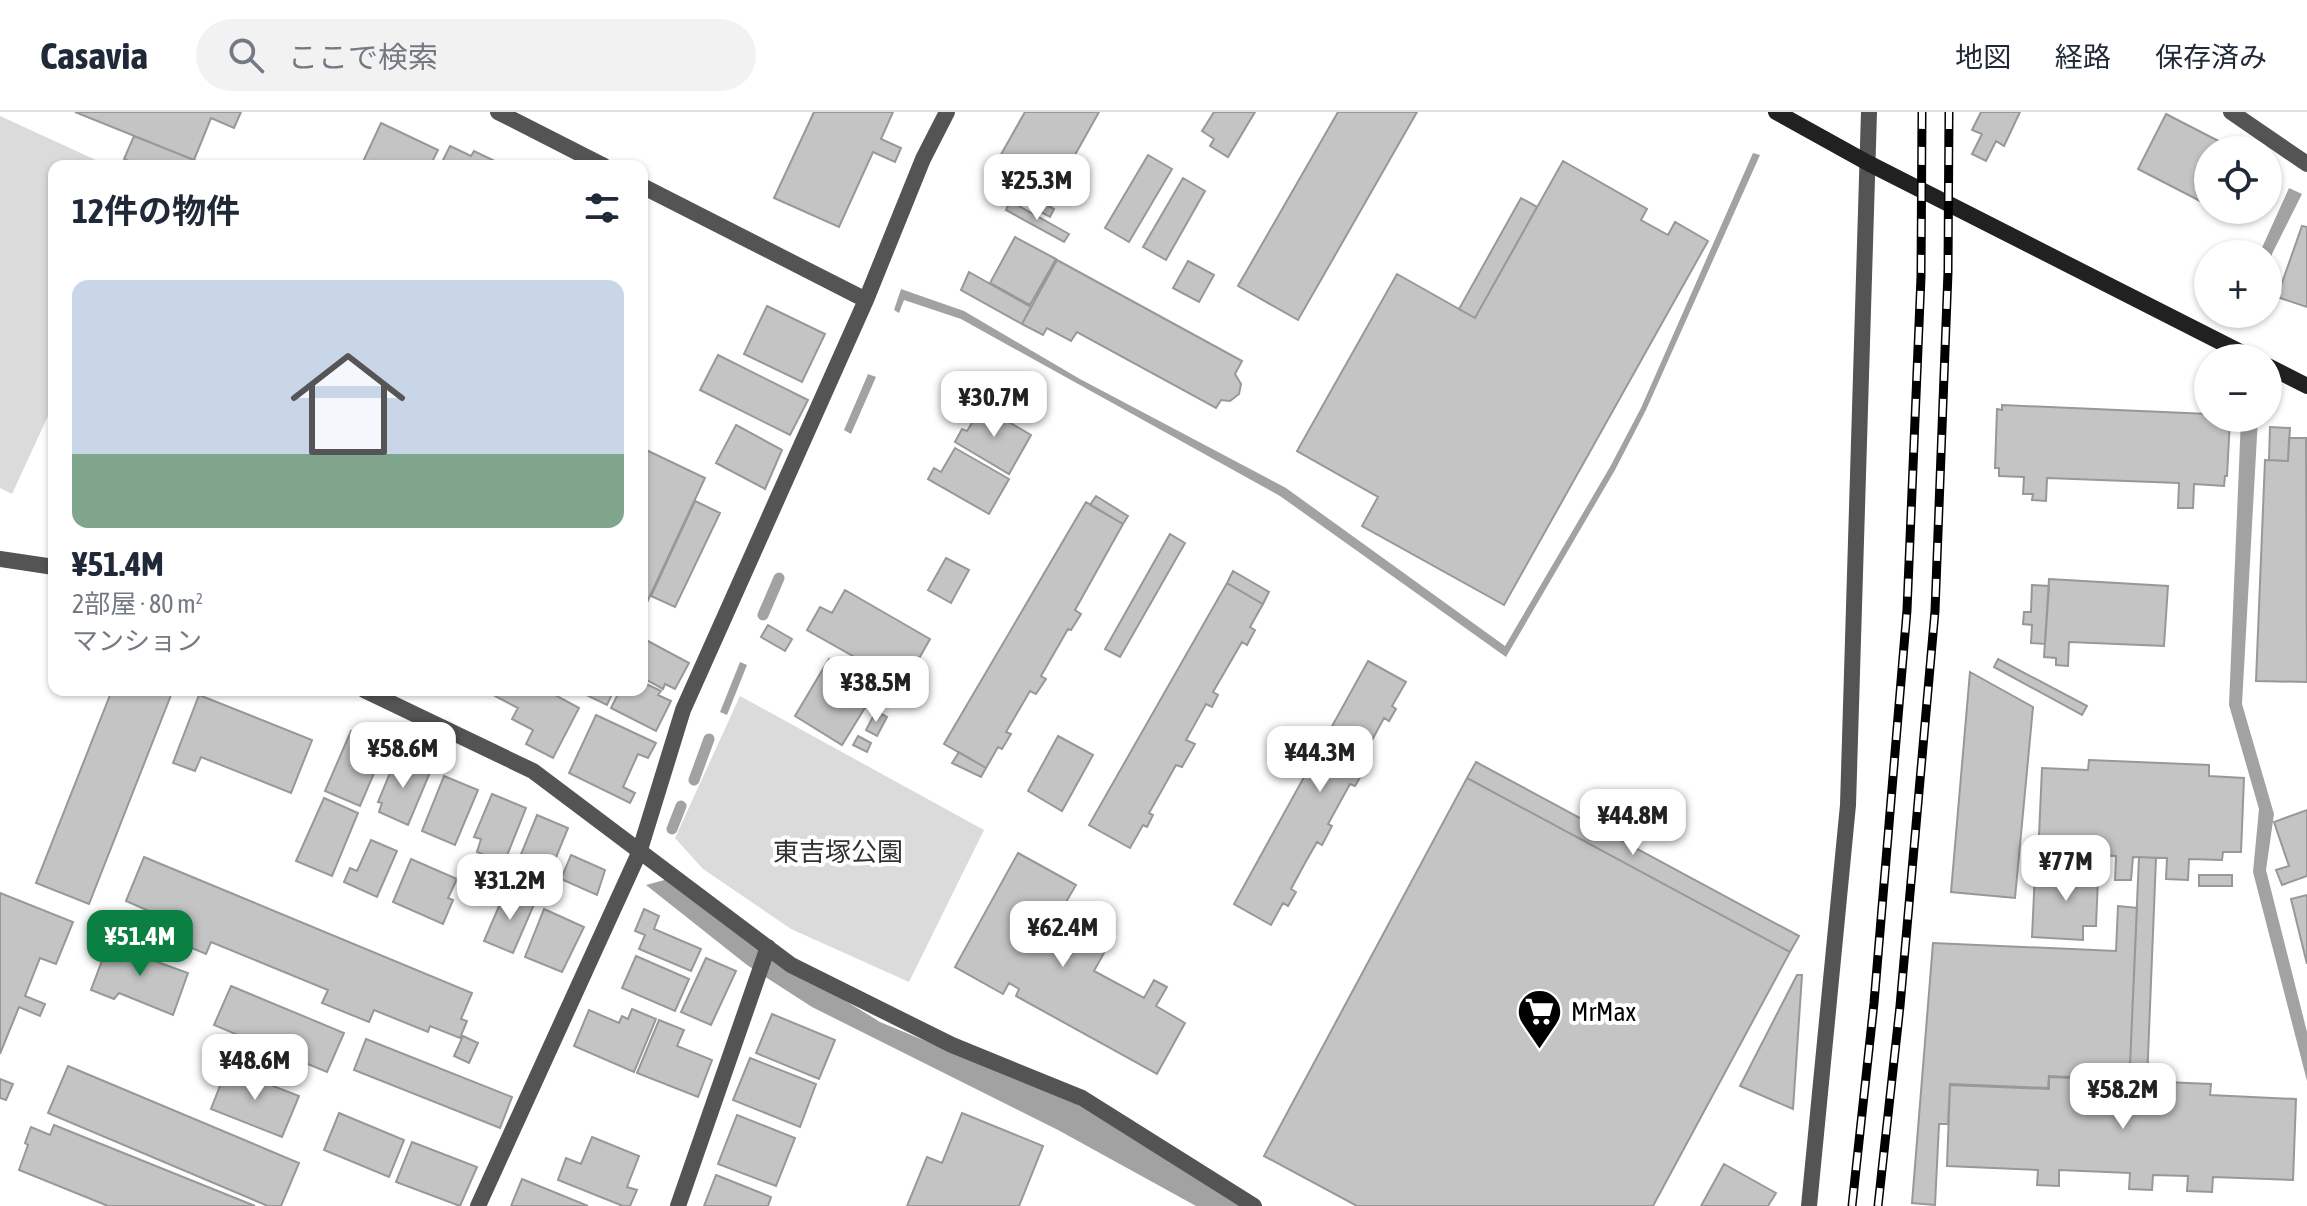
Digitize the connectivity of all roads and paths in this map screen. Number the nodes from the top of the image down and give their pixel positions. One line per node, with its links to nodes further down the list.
1 (498, 112): 6 (street)
2 (947, 112): 10 (street)
3 (1776, 112): 7 (street)
4 (1869, 112): 7 (street)
5 (2231, 112): 8 (street)
6 (592, 160)
7 (1868, 163): 11 (street); 22 (street)
8 (2307, 164)
9 (648, 189): 10 (street)
10 (866, 300): 17 (street)
11 (2224, 344)
12 (2282, 373): 13 (street)
13 (2307, 386)
14 (0, 559): 15 (street)
15 (48, 566)
16 (377, 696): 17 (street)
17 (639, 853): 18 (street); 19 (street)
18 (765, 953): 20 (street); 21 (street)
19 (478, 1206)
20 (678, 1206)
21 (1254, 1206)
22 (1809, 1206)

